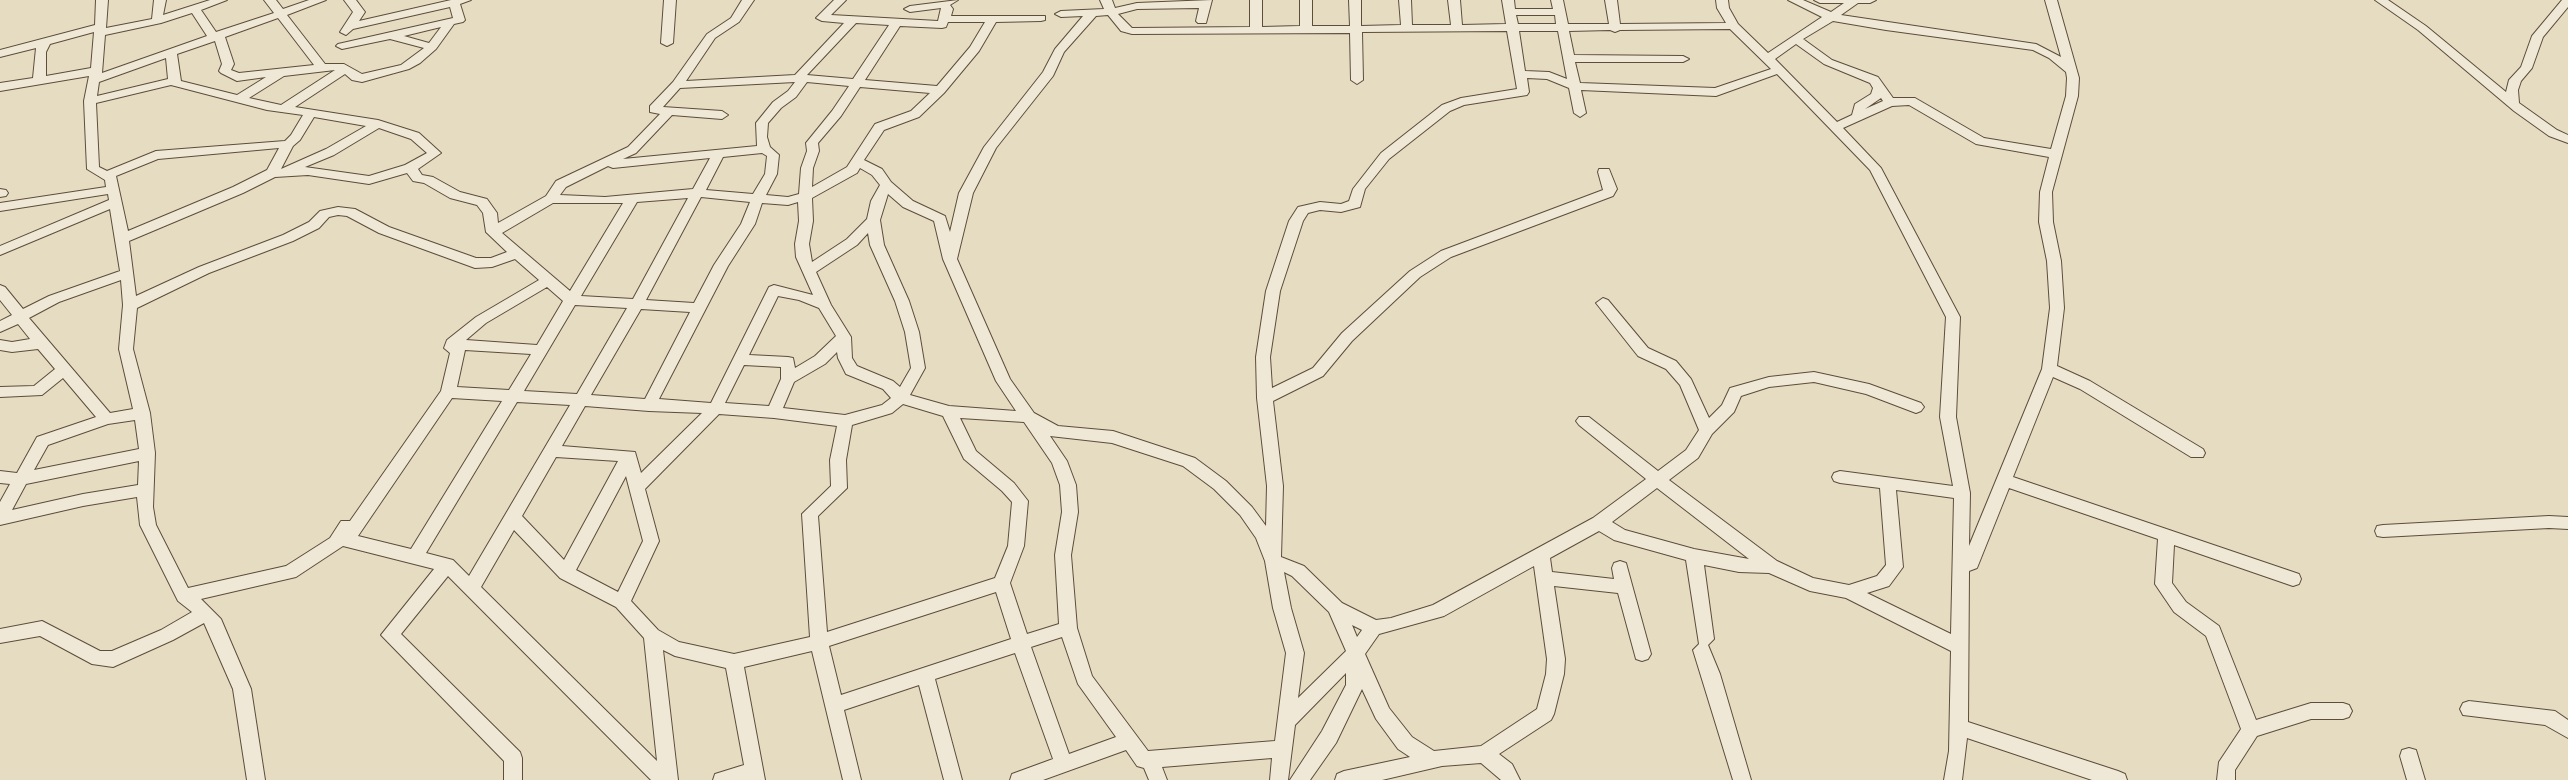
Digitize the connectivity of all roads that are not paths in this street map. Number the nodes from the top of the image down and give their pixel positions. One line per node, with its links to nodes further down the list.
1 (103, 0): 51 (street)
2 (160, 0): 42 (street)
3 (221, 0): 32 (street)
4 (270, 0): 36 (street)
5 (320, 0): 36 (street)
6 (350, 0): 48 (street)
7 (670, 0): 62 (street)
8 (748, 0): 82 (street)
9 (840, 0): 43 (street)
10 (1106, 0): 34 (street)
11 (1256, 0): 56 (street)
12 (1306, 0): 57 (street)
13 (1355, 0): 52 (street)
14 (1405, 0): 53 (street)
15 (1454, 0): 54 (street)
16 (1557, 0): 35 (street)
17 (1611, 0): 50 (street)
18 (1722, 0): 47 (street)
19 (1794, 0): 38 (street)
20 (1820, 0): 25 (street)
21 (1870, 0): 25 (street)
22 (2051, 0): 73 (street)
23 (2381, 0): 90 (street)
24 (2568, 0): 90 (street)
25 (1854, 1): 38 (street)
26 (459, 2): 29 (street); 46 (street)
27 (948, 2): 30 (street); 41 (street)
28 (1205, 2): 34 (street); 44 (street)
29 (440, 3): 48 (street)
30 (906, 5): 45 (street)
31 (1509, 6): 35 (street); 55 (street)
32 (195, 9): 42 (street); 58 (street)
33 (1093, 12): 34 (street); 37 (street); 122 (street)
34 (1111, 12): 56 (street)
35 (1560, 12): 49 (street)
36 (280, 13): 58 (street); 71 (street)
37 (1061, 14)
38 (1832, 16): 60 (street); 73 (street)
39 (993, 18): 40 (street); 41 (street); 86 (street)
40 (1041, 18)
41 (944, 19): 45 (street)
42 (157, 20): 51 (street)
43 (853, 20): 45 (street); 77 (street)
44 (1202, 21)
45 (901, 22): 81 (street)
46 (448, 24): 59 (street); 64 (street)
47 (1733, 26): 50 (street); 69 (street)
48 (349, 27): 63 (street)
49 (1564, 29): 50 (street); 55 (street); 67 (street)
50 (1615, 29)
51 (100, 30): 61 (street); 76 (street)
52 (1355, 30): 53 (street); 57 (street); 78 (street)
53 (1407, 30): 54 (street)
54 (1457, 30): 55 (street)
55 (1514, 30): 75 (street)
56 (1256, 31): 57 (street)
57 (1306, 31)
58 (216, 36): 65 (street); 74 (street)
59 (390, 36): 63 (street); 64 (street)
60 (1796, 39): 69 (street); 84 (street)
61 (45, 42): 66 (street); 79 (street)
62 (666, 43)
63 (342, 46): 70 (street)
64 (432, 48): 70 (street)
65 (171, 52): 76 (street); 80 (street)
66 (0, 54)
67 (1569, 58): 68 (street); 83 (street)
68 (1683, 58)
69 (1767, 59): 72 (street)
70 (343, 67): 71 (street); 91 (street)
71 (322, 68): 74 (street)
72 (1780, 70): 83 (street); 98 (street)
73 (2071, 71): 102 (street)
74 (281, 73): 87 (street)
75 (1520, 74): 83 (street); 147 (street)
76 (95, 76): 79 (street); 88 (street)
77 (800, 78): 81 (street); 82 (street); 101 (street)
78 (1357, 80)
79 (38, 81): 85 (street)
80 (174, 81): 87 (street); 88 (street)
81 (856, 82): 86 (street); 112 (street)
82 (677, 85): 92 (street)
83 (1575, 86): 93 (street)
84 (1880, 86): 89 (street); 96 (street)
85 (0, 87)
86 (940, 90): 104 (street)
87 (239, 99): 91 (street)
88 (90, 101): 110 (street)
89 (1890, 102): 96 (street); 102 (street)
90 (2513, 104): 99 (street)
91 (283, 109): 94 (street)
92 (668, 111): 95 (street); 105 (street)
93 (1580, 113)
94 (310, 114): 97 (street); 100 (street)
95 (722, 115)
96 (1858, 117): 98 (street)
97 (378, 124): 106 (street); 107 (street)
98 (1836, 127): 172 (street)
99 (2568, 139)
100 (288, 144): 107 (street); 110 (street)
101 (764, 148): 103 (street); 114 (street)
102 (2057, 154): 141 (street)
103 (718, 155): 105 (street); 111 (street)
104 (858, 162): 109 (street); 112 (street)
105 (602, 165): 116 (street)
106 (410, 168): 107 (street); 118 (street)
107 (276, 172): 119 (street)
108 (1604, 172): 147 (street)
109 (886, 185): 117 (street); 122 (street)
110 (112, 189): 115 (street); 119 (street); 120 (street)
111 (697, 193): 113 (street); 114 (street); 129 (street)
112 (806, 196): 114 (street); 123 (street)
113 (634, 197): 116 (street); 127 (street)
114 (758, 197): 132 (street)
115 (0, 198)
116 (551, 199): 118 (street)
117 (873, 220): 123 (street); 146 (street)
118 (494, 232): 121 (street)
119 (122, 240): 124 (street)
120 (0, 251)
121 (518, 253): 125 (street); 130 (street)
122 (950, 259): 155 (street)
123 (809, 270): 131 (street)
124 (128, 273): 130 (street); 133 (street)
125 (549, 280): 127 (street); 194 (street)
126 (0, 290): 133 (street)
127 (571, 300): 129 (street); 138 (street)
128 (1603, 303): 159 (street)
129 (637, 304): 132 (street); 148 (street)
130 (130, 305): 154 (street)
131 (824, 305): 135 (street); 139 (street)
132 (698, 308): 149 (street)
133 (19, 317): 134 (street); 136 (street)
134 (0, 327)
135 (844, 337): 142 (street); 146 (street)
136 (41, 343): 137 (street); 140 (street)
137 (0, 345)
138 (541, 350): 144 (street); 145 (street)
139 (738, 360): 142 (street); 151 (street)
140 (65, 369): 143 (street); 156 (street)
141 (2049, 369): 162 (street); 168 (street)
142 (788, 379): 152 (street)
143 (0, 392)
144 (448, 392): 145 (street); 181 (street)
145 (513, 396): 148 (street); 181 (street)
146 (901, 398): 153 (street); 157 (street)
147 (1265, 398): 182 (street)
148 (579, 400): 149 (street); 160 (street)
149 (649, 405): 151 (street)
150 (1916, 407): 159 (street)
151 (715, 409): 152 (street); 170 (street)
152 (774, 412): 157 (street)
153 (949, 412): 155 (street); 190 (street)
154 (142, 413): 156 (street); 161 (street)
155 (1028, 417): 182 (street); 198 (street)
156 (107, 419): 166 (street)
157 (845, 421): 202 (street)
158 (1584, 421): 167 (street)
159 (1707, 430): 167 (street)
160 (550, 451): 163 (street); 173 (street)
161 (147, 453): 166 (street); 171 (street)
162 (2197, 453)
163 (629, 456): 170 (street); 187 (street)
164 (0, 477): 166 (street)
165 (1840, 478): 169 (street)
166 (21, 479): 174 (street)
167 (1658, 480): 175 (street); 184 (street)
168 (2006, 481): 178 (street); 186 (street)
169 (1887, 483): 172 (street); 193 (street)
170 (637, 487): 195 (street)
171 (146, 490): 174 (street); 194 (street)
172 (1962, 493): 186 (street)
173 (512, 517): 187 (street); 192 (street)
174 (0, 518)
175 (1599, 523): 179 (street); 180 (street)
176 (2568, 523): 177 (street)
177 (2383, 531)
178 (2166, 536): 189 (street); 214 (street)
179 (1541, 555): 188 (street); 199 (street)
180 (1694, 556): 184 (street); 237 (street)
181 (415, 557): 183 (street)
182 (1273, 561): 196 (street); 212 (street)
183 (447, 565): 192 (street); 225 (street)
184 (1771, 566): 193 (street)
185 (1620, 568): 191 (street)
186 (1960, 568): 204 (street)
187 (566, 573): 195 (street)
188 (1543, 578): 191 (street); 218 (street)
189 (2293, 579)
190 (1002, 583): 202 (street); 203 (street)
191 (1624, 587): 206 (street)
192 (471, 589): 226 (street)
193 (1849, 592): 204 (street)
194 (184, 596): 197 (street)
195 (622, 602): 200 (street)
196 (1336, 608): 199 (street); 205 (street)
197 (206, 613): 201 (street); 224 (street)
198 (1068, 628): 203 (street); 216 (street)
199 (1374, 628): 205 (street)
200 (652, 635): 207 (street); 227 (street)
201 (0, 636)
202 (819, 642): 207 (street); 209 (street)
203 (1020, 644): 208 (street); 222 (street)
204 (1960, 647): 213 (street)
205 (1356, 652): 212 (street); 221 (street); 234 (street)
206 (1642, 654)
207 (734, 662): 223 (street)
208 (925, 676): 209 (street); 230 (street)
209 (834, 705): 229 (street)
210 (2469, 709): 215 (street)
211 (2343, 712): 214 (street)
212 (1286, 722): 217 (street)
213 (1958, 727): 238 (street); 239 (street)
214 (2250, 730): 240 (street)
215 (2568, 730)
216 (1128, 741): 220 (street); 222 (street)
217 (1282, 749): 220 (street); 233 (street)
218 (1484, 754): 221 (street); 236 (street)
219 (2409, 756): 241 (street)
220 (1150, 759): 232 (street)
221 (1431, 760): 235 (street)
222 (1064, 764): 231 (street)
223 (755, 775): 228 (street)
224 (256, 780)
225 (513, 780)
226 (664, 780)
227 (669, 780)
228 (722, 780)
229 (852, 780)
230 (953, 780)
231 (1019, 780)
232 (1158, 780)
233 (1279, 780)
234 (1298, 780)
235 (1344, 780)
236 (1510, 780)
237 (1742, 780)
238 (1953, 780)
239 (2118, 780)
240 (2226, 780)
241 (2416, 780)

